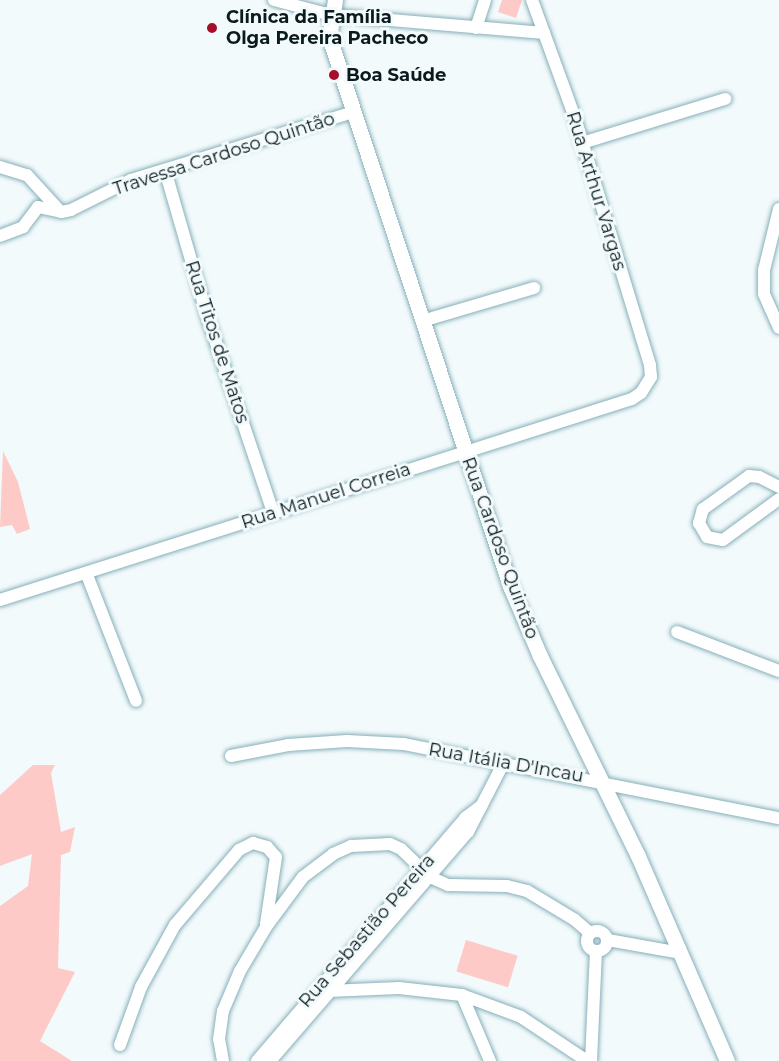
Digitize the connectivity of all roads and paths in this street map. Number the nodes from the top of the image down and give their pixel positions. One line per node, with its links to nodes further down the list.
1 (274, 0): 5 (street)
2 (335, 0): 5 (street, Rua Cardoso Quintão)
3 (485, 0): 6 (street)
4 (532, 0): 7 (street, Rua Arthur Vargas)
5 (331, 15): 6 (street); 9 (street, Rua Cardoso Quintão)
6 (476, 28): 7 (street)
7 (544, 33): 10 (street, Rua Arthur Vargas)
8 (725, 99): 10 (street)
9 (354, 112): 12 (street, Travessa Cardoso Quintão); 17 (street, Rua Cardoso Quintão)
10 (582, 143): 19 (street, Rua Arthur Vargas)
11 (0, 166): 14 (street)
12 (165, 170): 14 (street, Travessa Cardoso Quintão); 23 (street, Rua Titos de Matos)
13 (779, 209): 18 (street)
14 (61, 212): 15 (street, Travessa Cardoso Quintão)
15 (0, 236)
16 (534, 288): 17 (street)
17 (422, 321): 20 (street, Rua Cardoso Quintão)
18 (779, 328)
19 (648, 384): 20 (street, Rua Manuel Correia)
20 (466, 452): 23 (street, Rua Manuel Correia); 31 (street, Rua Cardoso Quintão)
21 (779, 487): 22 (street)
22 (779, 499)
23 (273, 512): 24 (street, Rua Manuel Correia)
24 (87, 575): 25 (street, Rua Manuel Correia); 28 (street)
25 (0, 600)
26 (677, 632): 27 (street)
27 (779, 671)
28 (136, 701)
29 (231, 756): 30 (street, Rua Itália D'Incau)
30 (504, 762): 31 (street, Rua Itália D'Incau); 33 (street, Rua Sebastião Pereira)
31 (603, 781): 32 (street, Rua Itália D'Incau); 38 (street, Rua Cardoso Quintão)
32 (779, 818)
33 (425, 873): 34 (street); 35 (street); 39 (street, Rua Sebastião Pereira); 40 (street, Rua Sebastião Pereira)
34 (266, 927): 42 (street); 43 (street)
35 (590, 933): 36 (street); 37 (street)
36 (608, 940): 37 (street); 38 (street)
37 (596, 951): 47 (street)
38 (680, 953): 48 (street, Rua Cardoso Quintão)
39 (318, 988): 40 (street); 44 (street, Rua Sebastião Pereira)
40 (331, 992): 41 (street); 45 (street, Rua Sebastião Pereira)
41 (462, 995): 46 (street); 47 (street)
42 (120, 1045)
43 (223, 1061)
44 (257, 1061)
45 (270, 1061)
46 (489, 1061)
47 (589, 1061)
48 (727, 1061)

